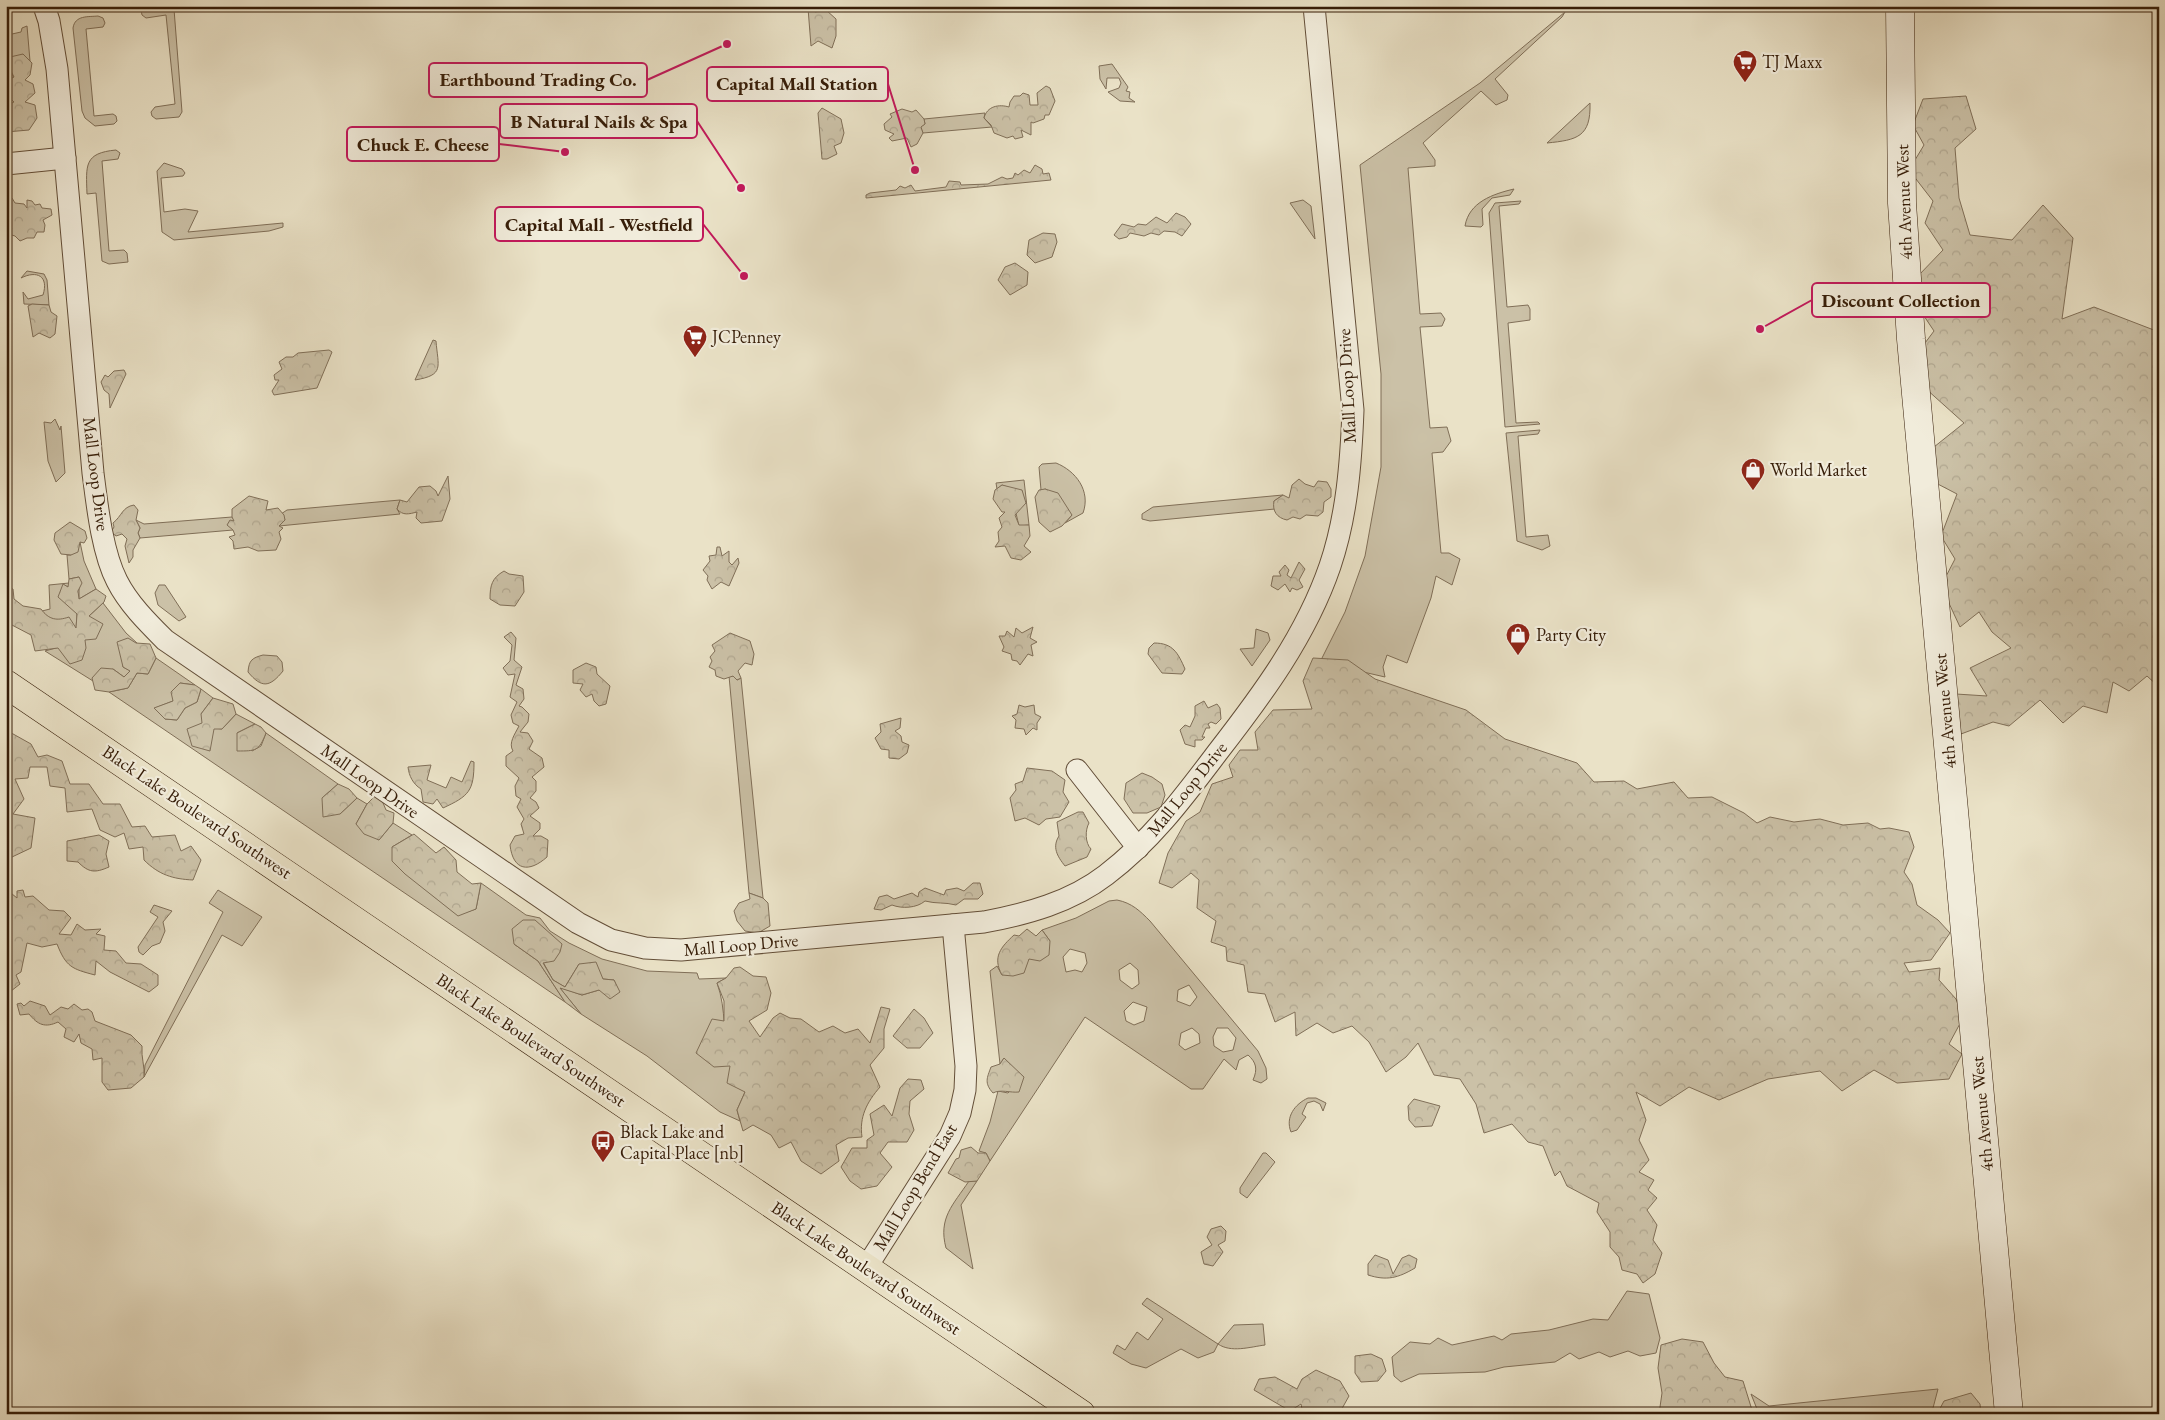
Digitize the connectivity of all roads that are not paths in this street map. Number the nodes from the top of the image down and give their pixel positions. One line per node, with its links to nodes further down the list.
1 (44, 6): 4 (street, Mall Loop Drive)
2 (1314, 6): 8 (street, Mall Loop Drive)
3 (1900, 6): 12 (street, 4th Avenue West)
4 (65, 158): 5 (street); 9 (street, Mall Loop Drive)
5 (6, 164)
6 (6, 684): 10 (main road, Black Lake Boulevard Southwest)
7 (1077, 770): 8 (street)
8 (1138, 848): 9 (street, Mall Loop Drive)
9 (953, 925): 10 (street, Mall Loop Bend East)
10 (866, 1268): 11 (main road, Black Lake Boulevard Southwest)
11 (1081, 1414)
12 (2009, 1414)

